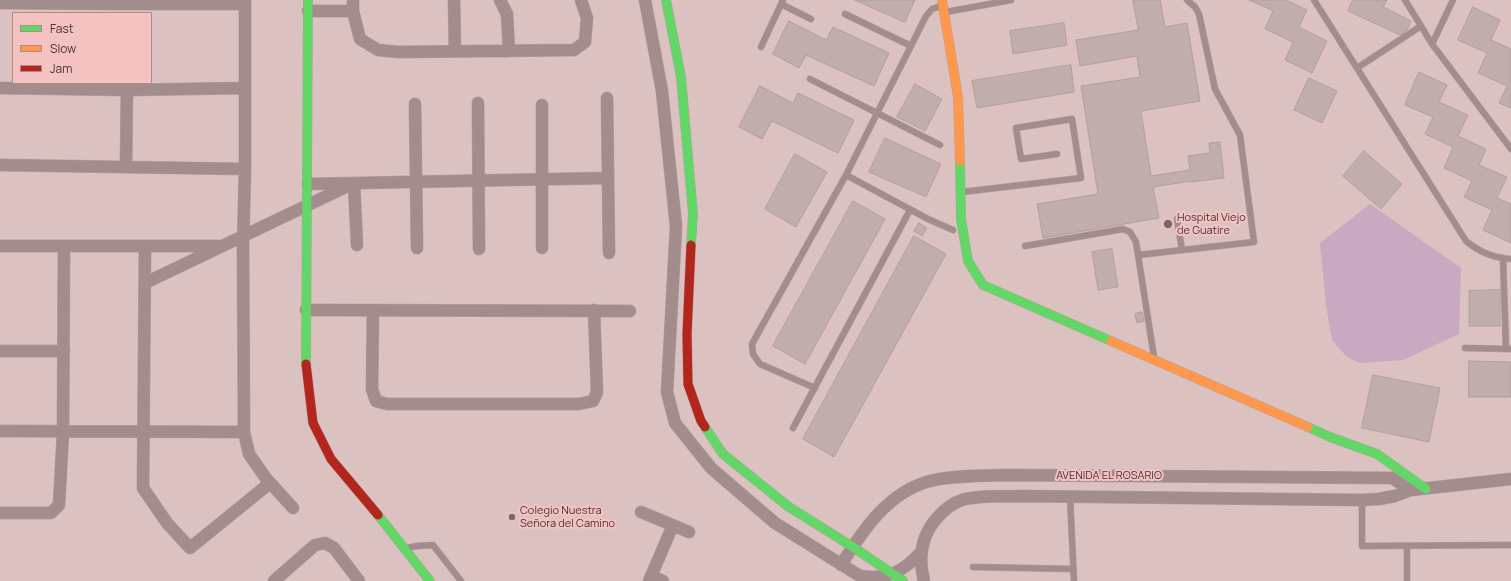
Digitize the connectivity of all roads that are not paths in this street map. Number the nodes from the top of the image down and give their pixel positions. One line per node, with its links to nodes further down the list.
1 (454, 0): 24 (street)
2 (500, 0): 25 (street)
3 (581, 0): 25 (street)
4 (645, 0): 101 (street)
5 (666, 0): 98 (street)
6 (1011, 0): 17 (lane)
7 (1187, 0): 64 (lane)
8 (1314, 0): 26 (lane)
9 (1405, 0): 20 (lane)
10 (1453, 0): 21 (lane)
11 (245, 2): 14 (street); 30 (street)
12 (782, 2): 19 (lane); 23 (lane)
13 (0, 3): 14 (street)
14 (128, 6)
15 (308, 6): 16 (street); 48 (street)
16 (353, 6): 24 (street)
17 (943, 6): 22 (lane); 49 (street)
18 (845, 14): 22 (lane)
19 (811, 19)
20 (1421, 26): 21 (lane); 26 (lane)
21 (1432, 44): 37 (lane)
22 (911, 46): 35 (lane)
23 (761, 47)
24 (455, 51): 25 (street)
25 (509, 51)
26 (1357, 68): 67 (lane)
27 (810, 79): 35 (lane)
28 (127, 87): 29 (street); 30 (street); 40 (street)
29 (0, 88)
30 (245, 88): 41 (street)
31 (607, 98): 43 (street)
32 (478, 103): 45 (street)
33 (415, 104): 46 (street)
34 (542, 105): 44 (street)
35 (877, 113): 36 (lane); 42 (lane)
36 (940, 145)
37 (1511, 149)
38 (1057, 154): 49 (lane)
39 (0, 165): 40 (street)
40 (126, 167): 41 (street)
41 (245, 169): 54 (street)
42 (846, 175): 51 (lane); 79 (lane)
43 (608, 178): 44 (street); 65 (street)
44 (541, 180): 45 (street); 62 (street)
45 (479, 181): 46 (street); 63 (street)
46 (416, 182): 47 (street); 61 (street)
47 (354, 183): 48 (street); 50 (street); 59 (street)
48 (308, 184): 50 (street)
49 (961, 192): 78 (street)
50 (307, 206): 54 (street); 70 (street)
51 (910, 210): 53 (lane); 79 (lane)
52 (1177, 219): 64 (lane)
53 (953, 230)
54 (243, 241): 58 (street); 84 (street)
55 (0, 246): 56 (street)
56 (64, 246): 57 (street); 77 (street)
57 (145, 246): 58 (street); 69 (street)
58 (223, 246): 69 (street)
59 (357, 246)
60 (1026, 246): 66 (lane)
61 (417, 248)
62 (542, 248)
63 (479, 249)
64 (1182, 250): 66 (lane)
65 (609, 253)
66 (1138, 255): 78 (lane)
67 (1503, 259): 68 (lane); 75 (lane)
68 (1511, 259)
69 (145, 283): 83 (street)
70 (306, 310): 71 (street); 99 (street)
71 (373, 310): 72 (street); 72 (street)
72 (594, 310): 73 (street)
73 (630, 311)
74 (1465, 348): 75 (lane)
75 (1508, 349)
76 (0, 352): 77 (street)
77 (64, 352): 82 (street)
78 (1154, 360): 87 (street)
79 (814, 388): 80 (lane)
80 (793, 428)
81 (0, 431): 82 (street)
82 (63, 432): 83 (street); 93 (street)
83 (143, 432): 84 (street); 86 (street)
84 (244, 432): 86 (street)
85 (1511, 479): 87 (street, AVENIDA EL ROSARIO)
86 (270, 483): 91 (street)
87 (1426, 489): 88 (street, AVENIDA EL ROSARIO)
88 (1411, 490): 90 (street, AVENIDA EL ROSARIO); 98 (street, AVENIDA EL ROSARIO)
89 (1070, 497): 90 (street, AVENIDA EL ROSARIO); 100 (street, AVENIDA EL ROSARIO); 103 (lane)
90 (1362, 500): 97 (lane)
91 (293, 508)
92 (642, 512): 94 (street)
93 (0, 513)
94 (672, 525): 95 (street); 106 (street)
95 (689, 532)
96 (1511, 545): 97 (lane)
97 (1407, 546): 115 (lane)
98 (853, 547): 101 (street, AVENIDA EL ROSARIO); 104 (street)
99 (405, 549): 109 (street); 110 (lane)
100 (921, 552): 104 (street); 113 (street, AVENIDA EL ROSARIO)
101 (841, 565): 105 (street)
102 (973, 567): 103 (lane)
103 (1073, 569): 114 (lane)
104 (894, 574): 105 (street); 112 (street)
105 (863, 578)
106 (650, 579): 111 (street)
107 (274, 581): 108 (street)
108 (359, 581)
109 (430, 581)
110 (461, 581)
111 (663, 581)
112 (903, 581)
113 (924, 581)
114 (1074, 581)
115 (1407, 581)

